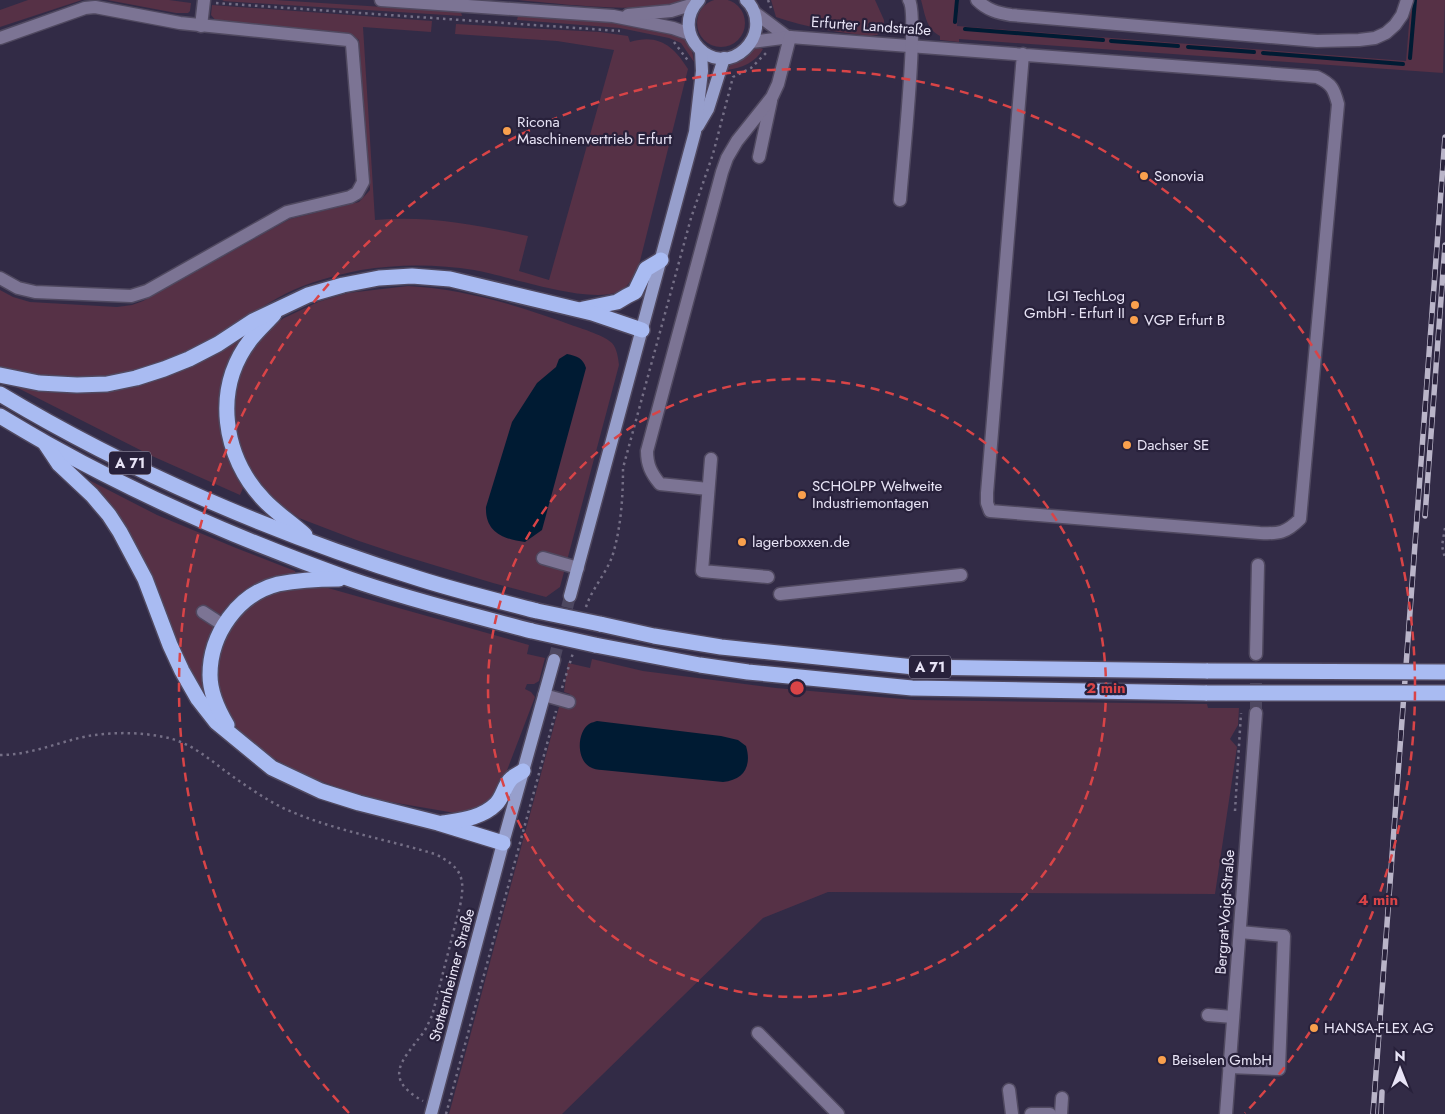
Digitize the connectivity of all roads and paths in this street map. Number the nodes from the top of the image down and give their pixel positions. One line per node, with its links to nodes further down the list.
1 (381, 0): 11 (street)
2 (746, 0): 9 (main road)
3 (768, 0): 10 (path)
4 (909, 0): 19 (street)
5 (977, 0): 6 (street)
6 (1406, 0)
7 (204, 1): 12 (street); 13 (path)
8 (697, 2): 11 (street); 14 (main road)
9 (754, 12): 15 (street); 18 (main road)
10 (772, 12)
11 (613, 16): 14 (street)
12 (201, 26): 16 (street); 30 (street)
13 (623, 32)
14 (690, 34): 20 (main road)
15 (788, 37): 18 (street, Erfurter Landstraße); 19 (street, Erfurter Landstraße); 25 (street)
16 (0, 38)
17 (674, 42): 24 (path)
18 (751, 42): 23 (main road)
19 (911, 46): 21 (street, Erfurter Landstraße); 28 (street)
20 (701, 51): 23 (main road); 26 (main road)
21 (1023, 54): 21 (street, Erfurter Landstraße)
22 (766, 55): 52 (path)
23 (724, 58): 26 (main road)
24 (689, 63)
25 (772, 97): 27 (street); 39 (street)
26 (695, 132): 29 (main road)
27 (759, 157)
28 (900, 200)
29 (661, 260): 32 (highway); 33 (main road)
30 (0, 278)
31 (280, 309): 32 (highway); 34 (highway); 41 (highway)
32 (579, 310): 33 (highway)
33 (642, 330): 45 (main road)
34 (0, 375)
35 (0, 394): 41 (highway, A 71)
36 (0, 416): 37 (highway, A 71)
37 (46, 443): 48 (highway, A 71); 62 (highway)
38 (711, 458): 39 (street)
39 (708, 489): 47 (street)
40 (1445, 528): 43 (path)
41 (316, 544): 57 (highway, A 71, bridge)
42 (543, 558): 45 (street)
43 (1445, 558)
44 (1258, 565): 55 (street)
45 (578, 568): 50 (main road)
46 (961, 575): 49 (street)
47 (768, 577)
48 (352, 579): 53 (highway); 58 (highway, A 71, bridge)
49 (780, 594)
50 (570, 596)
51 (202, 612): 53 (street)
52 (584, 614)
53 (223, 625): 62 (highway)
54 (573, 652): 60 (path)
55 (1256, 654)
56 (554, 660): 59 (main road, Stotternheimer Straße)
57 (1445, 672)
58 (1445, 693)
59 (544, 695): 60 (street); 64 (main road, Stotternheimer Straße)
60 (564, 700): 75 (path)
61 (1256, 713): 67 (street, Bergrat-Voigt-Straße)
62 (234, 737): 65 (highway)
63 (0, 755): 74 (path)
64 (523, 771): 65 (highway); 66 (main road, Stotternheimer Straße)
65 (438, 823): 66 (highway)
66 (503, 843): 74 (main road, Stotternheimer Straße)
67 (1240, 932): 69 (street, Bergrat-Voigt-Straße); 71 (street)
68 (1208, 1015): 69 (street)
69 (1233, 1017): 71 (street, Bergrat-Voigt-Straße)
70 (758, 1033): 76 (street)
71 (1229, 1067): 81 (street, Bergrat-Voigt-Straße)
72 (1009, 1090): 77 (street)
73 (1062, 1098): 80 (street)
74 (432, 1110)
75 (446, 1114)
76 (838, 1114)
77 (1012, 1114)
78 (1033, 1114): 79 (street)
79 (1050, 1114)
80 (1061, 1114)
81 (1226, 1114)

